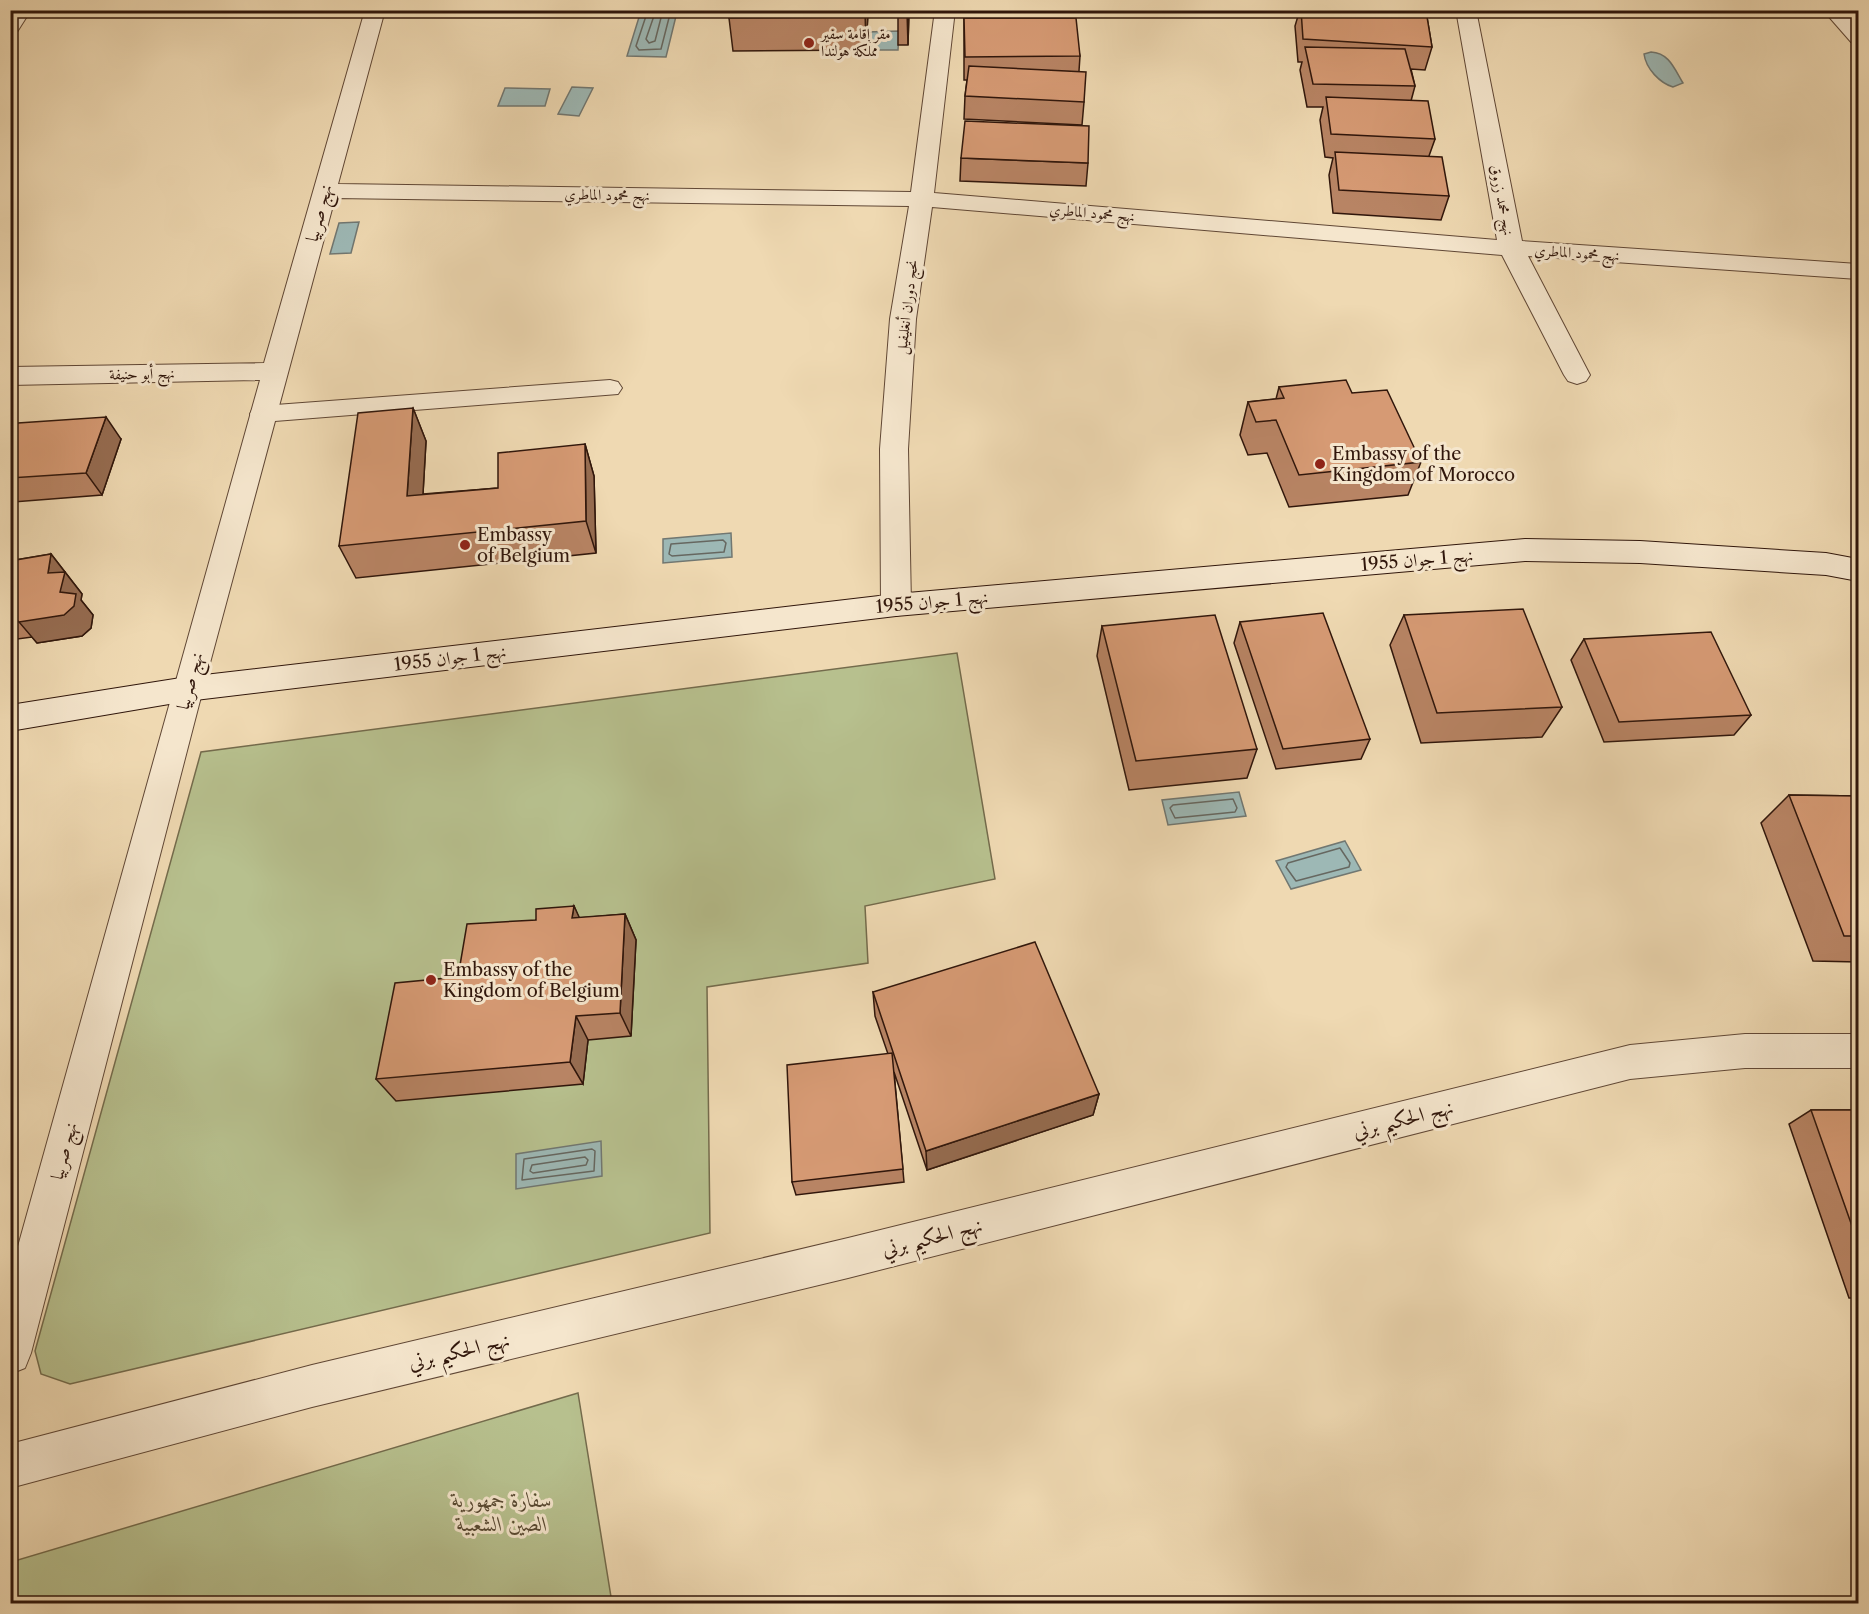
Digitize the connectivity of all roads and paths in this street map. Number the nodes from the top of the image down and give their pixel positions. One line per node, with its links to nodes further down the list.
1 (21, 10): 6 (street)
2 (375, 10): 8 (street, نهج صربيا)
3 (945, 10): 9 (street, نحج دوران أنغليفيل)
4 (1466, 10): 10 (street, نهج محمد زروق)
5 (1833, 10): 7 (street)
6 (10, 28)
7 (1858, 38)
8 (325, 191): 9 (street, نهج محمود الماطري); 12 (street, نهج صربيا)
9 (922, 199): 10 (street, نهج محمود الماطري); 18 (street, نحج دوران أنغليفيل)
10 (1511, 248): 11 (street, نهج محمود الماطري); 13 (street, نهج محمد زروق)
11 (1858, 272)
12 (274, 371): 14 (street, نهج أبو حنيفة); 16 (street, نهج صربيا)
13 (1577, 375)
14 (10, 376)
15 (610, 388): 16 (lane)
16 (262, 414): 19 (street, نهج صربيا)
17 (1858, 570): 18 (street, نهج 1 جوان 1955)
18 (896, 605): 19 (street, نهج 1 جوان 1955)
19 (187, 689): 20 (street, نهج 1 جوان 1955); 22 (street, نهج صربيا)
20 (10, 718)
21 (1858, 1051): 23 (street, نهج الحكيم برني)
22 (10, 1353)
23 (10, 1466)

